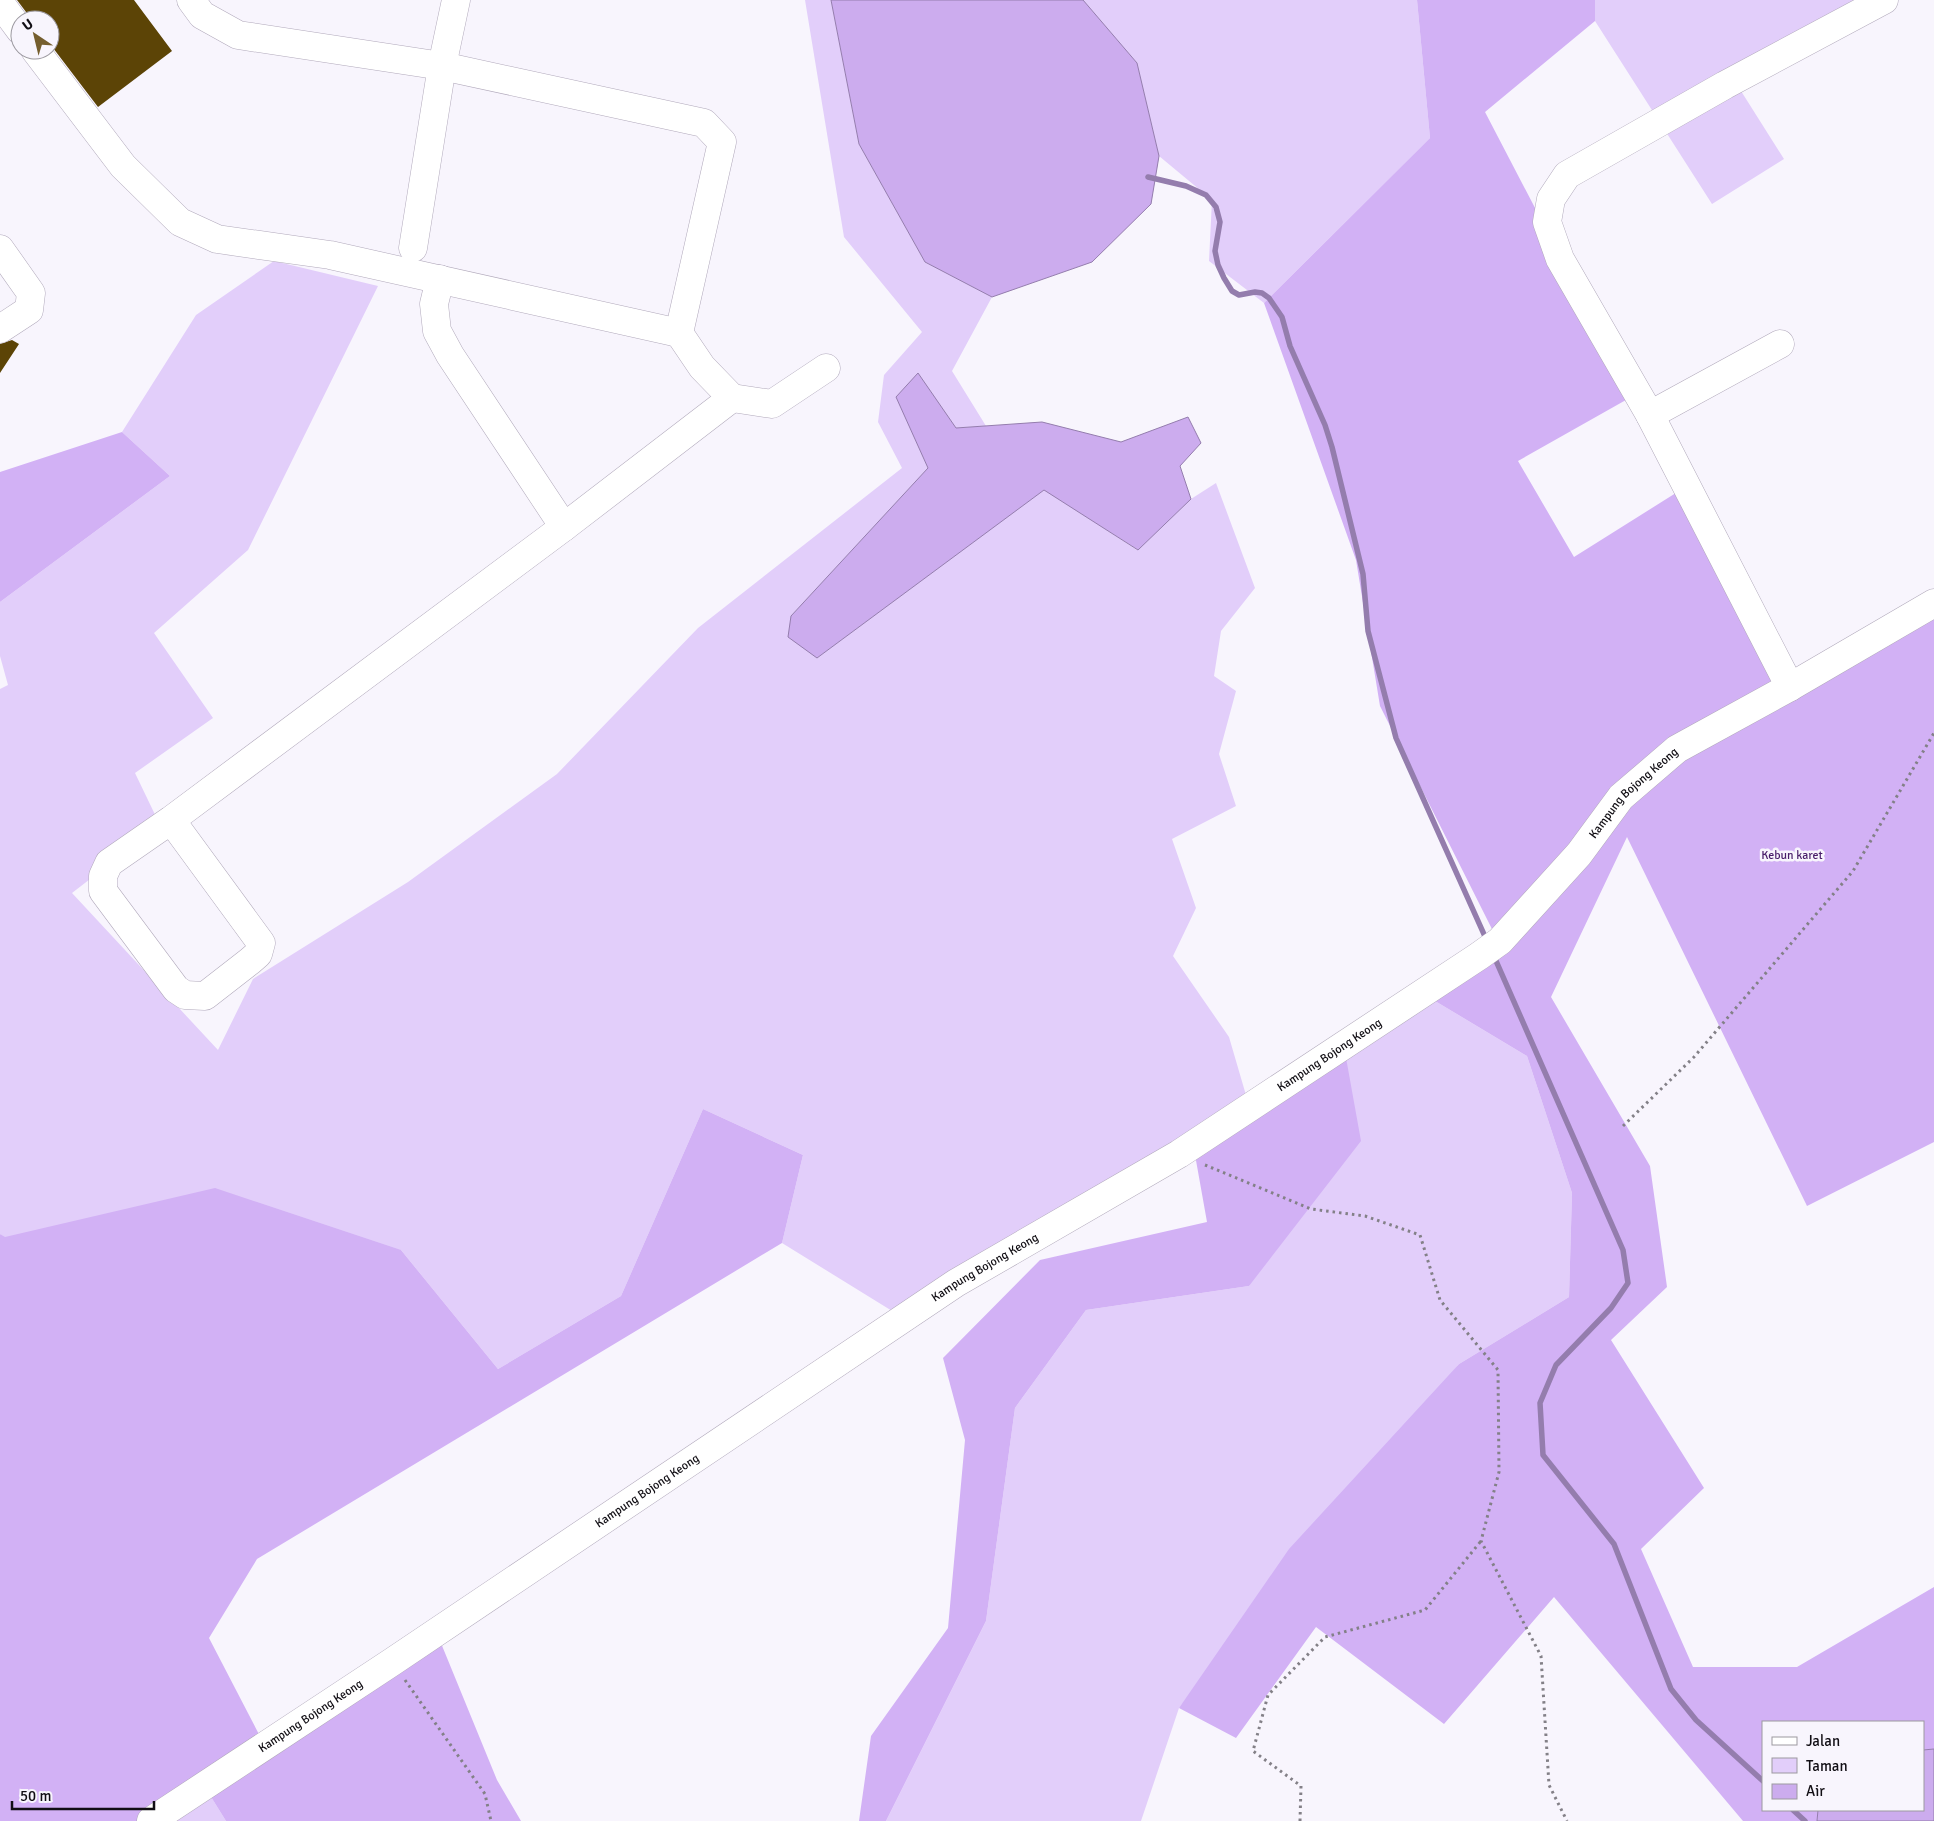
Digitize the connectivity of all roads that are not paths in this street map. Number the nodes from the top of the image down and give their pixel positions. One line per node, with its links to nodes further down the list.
1 (191, 0): 7 (street)
2 (456, 0): 7 (street)
3 (1884, 0): 16 (street)
4 (0, 3): 5 (street)
5 (10, 16)
6 (43, 60): 10 (street)
7 (442, 66): 8 (street); 12 (street)
8 (413, 248)
9 (0, 249): 11 (street)
10 (440, 279): 12 (street); 17 (street)
11 (0, 329)
12 (679, 333): 15 (street)
13 (1780, 344): 16 (street)
14 (826, 368): 15 (street)
15 (732, 398): 17 (street)
16 (1650, 415): 19 (street)
17 (564, 528): 20 (street)
18 (1934, 603): 19 (street, Kampung Bojong Keong)
19 (1790, 687): 21 (street, Kampung Bojong Keong)
20 (177, 828): 20 (street)
21 (151, 1821)

